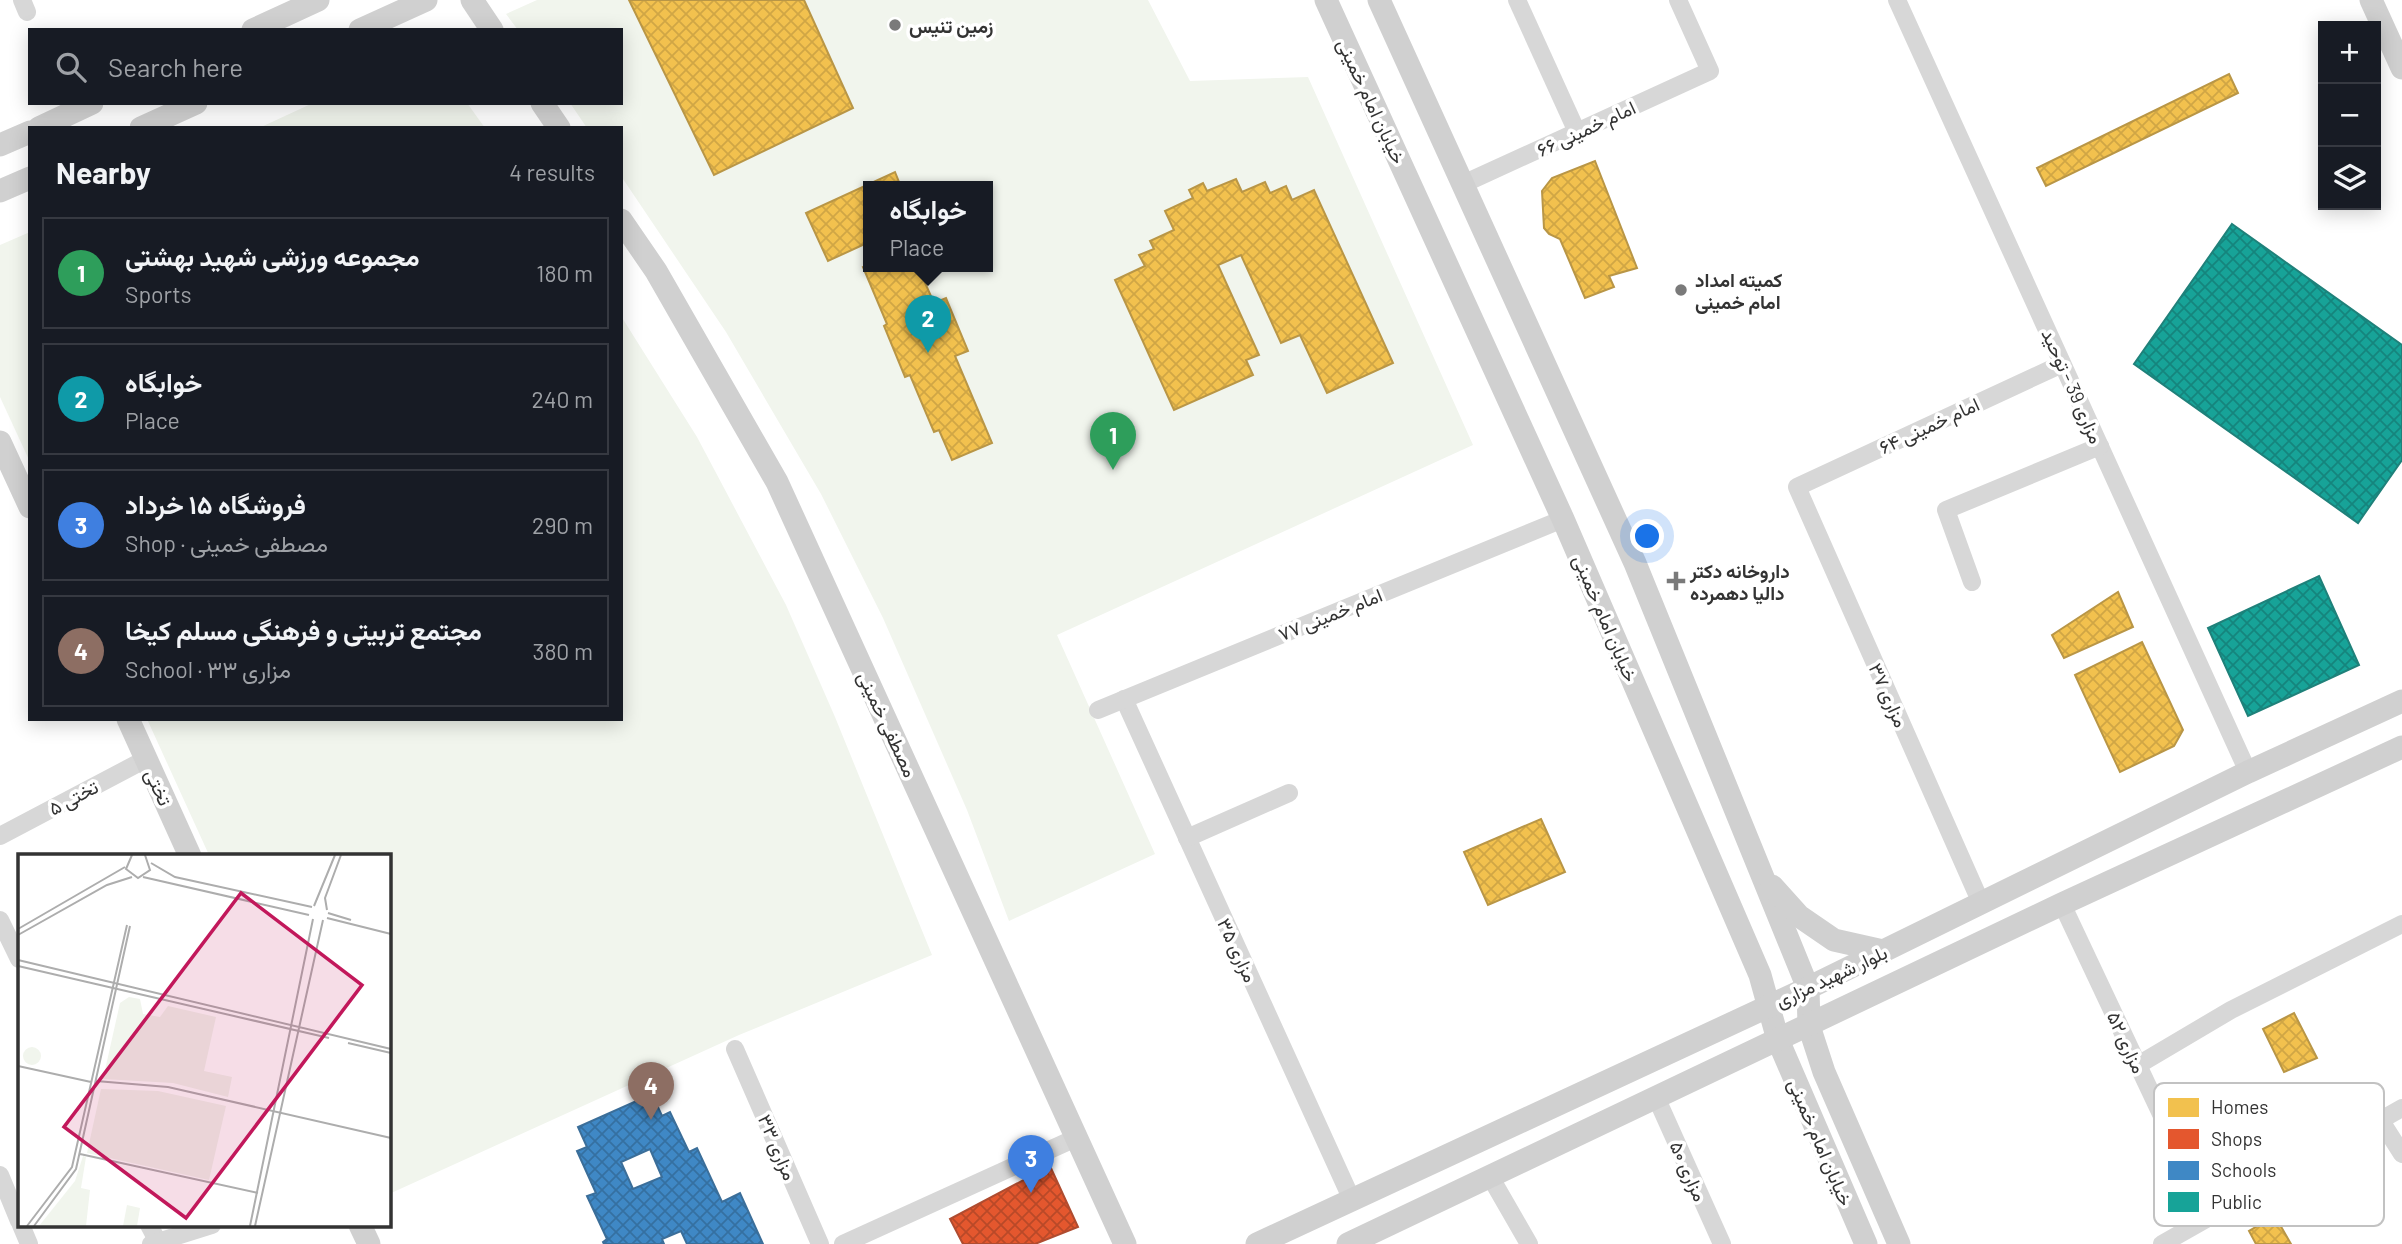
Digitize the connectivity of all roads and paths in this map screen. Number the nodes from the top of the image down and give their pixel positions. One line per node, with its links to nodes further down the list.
1 (318, 0): 10 (main road)
2 (426, 0): 11 (main road)
3 (472, 0): 12 (main road)
4 (1326, 0): 32 (main road, خیابان امام خمینی)
5 (1379, 0): 24 (main road, خیابان امام خمینی)
6 (1517, 0): 20 (street)
7 (1678, 0): 20 (street, امام خمینی ۶۶)
8 (1897, 0): 27 (street, مزاری 39 - توحید)
9 (2371, 0): 13 (main road)
10 (257, 28)
11 (364, 28)
12 (491, 28)
13 (2402, 68)
14 (88, 105): 17 (main road)
15 (192, 105): 18 (main road)
16 (543, 105): 19 (main road)
17 (43, 126)
18 (145, 126)
19 (558, 126)
20 (1577, 132): 24 (street, امام خمینی ۶۶)
21 (28, 133): 22 (main road)
22 (0, 145)
23 (28, 179): 25 (main road)
24 (1463, 184): 45 (main road, خیابان امام خمینی)
25 (0, 191)
26 (623, 223): 63 (main road, مصطفی خمینی)
27 (2062, 363): 29 (street, مزاری 39 - توحید); 30 (street, امام خمینی ۶۴)
28 (0, 442): 31 (main road)
29 (2100, 446): 33 (street); 40 (street, مزاری 39 - توحید)
30 (1797, 487): 46 (street, مزاری ۳۷)
31 (28, 503)
32 (1563, 519): 34 (street, امام خمینی ۷۷); 53 (main road, خیابان امام خمینی)
33 (1972, 582)
34 (1124, 699): 36 (street, امام خمینی ۷۷); 43 (street, مزاری ۳۵)
35 (2402, 701): 40 (main road, بلوار شهید مزاری)
36 (1098, 710)
37 (129, 721): 39 (main road, تختی)
38 (2402, 747): 47 (main road, بلوار شهید مزاری)
39 (146, 759): 42 (street, تختی ۵); 44 (main road, تختی)
40 (2248, 772): 46 (main road, بلوار شهید مزاری)
41 (1289, 793): 43 (street)
42 (0, 836)
43 (1187, 838): 67 (street, مزاری ۳۵)
44 (189, 854)
45 (1761, 874): 50 (main road); 52 (main road, خیابان امام خمینی)
46 (1981, 903): 50 (main road, بلوار شهید مزاری)
47 (2062, 904): 54 (main road, بلوار شهید مزاری); 57 (street, مزاری ۵۲)
48 (0, 920): 51 (street)
49 (2402, 924): 57 (street)
50 (1883, 951): 52 (main road, بلوار شهید مزاری)
51 (18, 957)
52 (1808, 988): 53 (main road, بلوار شهید مزاری); 54 (main road, خیابان امام خمینی)
53 (1769, 1005): 55 (main road, خیابان امام خمینی); 67 (main road, بلوار شهید مزاری)
54 (1809, 1026): 55 (main road, بلوار شهید مزاری); 85 (main road, خیابان امام خمینی)
55 (1778, 1040): 58 (main road, بلوار شهید مزاری); 84 (main road, خیابان امام خمینی)
56 (736, 1049): 77 (street, مزاری ۳۳)
57 (2138, 1065): 59 (street, مزاری ۵۲)
58 (1656, 1097): 66 (main road, بلوار شهید مزاری); 83 (street, مزاری ۵۰)
59 (2154, 1099)
60 (2402, 1108): 61 (street)
61 (2384, 1119)
62 (2384, 1126): 64 (street)
63 (1078, 1137): 78 (street); 79 (main road, مصطفی خمینی)
64 (2402, 1154)
65 (0, 1175): 68 (street)
66 (1491, 1178): 81 (main road, بلوار شهید مزاری); 82 (street)
67 (1352, 1200): 80 (main road, بلوار شهید مزاری)
68 (18, 1218)
69 (21, 1226): 75 (street)
70 (149, 1226): 74 (street)
71 (209, 1226): 74 (street)
72 (360, 1226): 76 (main road)
73 (2195, 1226): 86 (street)
74 (154, 1243)
75 (29, 1244)
76 (369, 1244)
77 (820, 1244)
78 (843, 1244)
79 (1125, 1244)
80 (1257, 1244)
81 (1348, 1244)
82 (1529, 1244)
83 (1722, 1244)
84 (1866, 1244)
85 (1899, 1244)
86 (2162, 1244)

